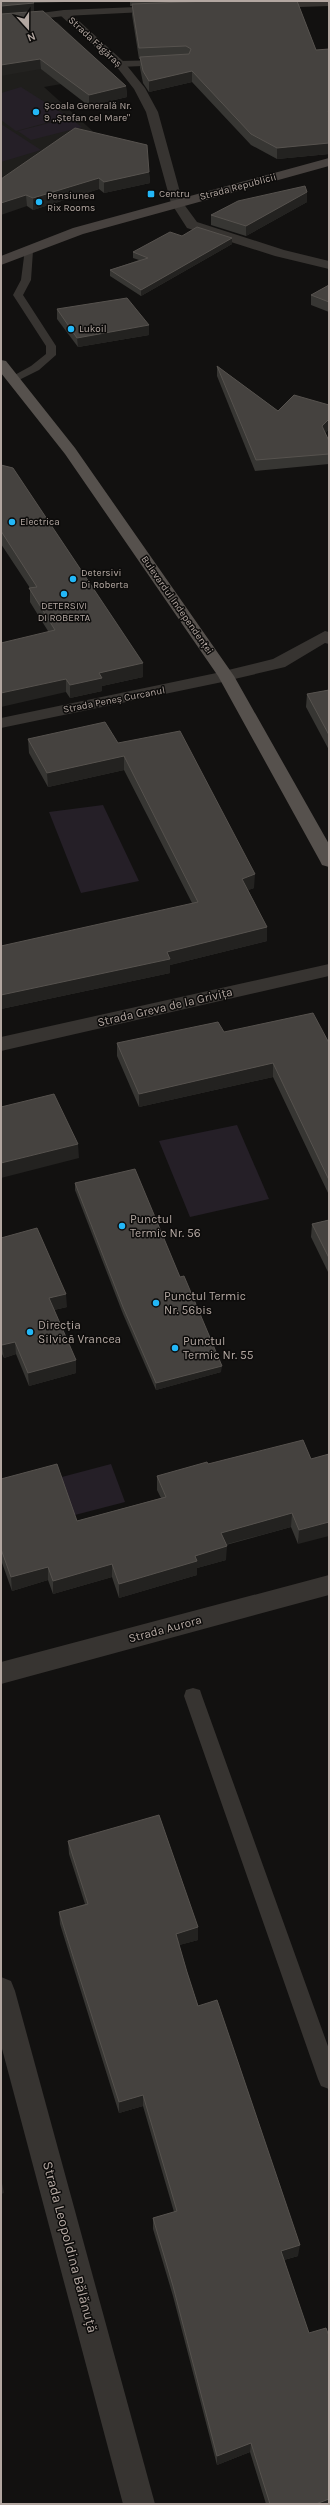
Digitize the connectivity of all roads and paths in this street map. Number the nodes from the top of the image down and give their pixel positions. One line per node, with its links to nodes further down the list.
1 (329, 3): 2 (street)
2 (257, 5)
3 (170, 8): 4 (street)
4 (64, 13): 5 (street); 7 (street, Strada Făgăraș)
5 (1, 20)
6 (171, 62): 7 (lane)
7 (120, 64): 9 (street, Strada Făgăraș)
8 (329, 162): 9 (main road, Strada Republicii)
9 (177, 203): 10 (main road, Strada Republicii); 14 (street, Strada Făgăraș)
10 (78, 231): 11 (main road, Strada Republicii); 12 (main road, Strada Republicii)
11 (1, 250)
12 (28, 250): 13 (main road, Strada Republicii); 16 (lane)
13 (1, 261)
14 (329, 265)
15 (1, 364): 16 (main road, Bulevardul Independenței)
16 (14, 379): 18 (main road, Bulevardul Independenței)
17 (328, 636): 18 (street, Strada Peneș Curcanul)
18 (226, 676): 19 (street, Strada Peneș Curcanul); 20 (main road, Bulevardul Independenței)
19 (1, 723)
20 (329, 862)
21 (329, 970): 22 (street, Strada Greva de la Grivița)
22 (1, 1044)
23 (329, 1585): 24 (street, Strada Aurora)
24 (1, 1673)
25 (193, 1696): 27 (lane)
26 (1, 1991): 28 (street, Strada Leopoldina Bălănuță)
27 (329, 2079)
28 (139, 2504)

